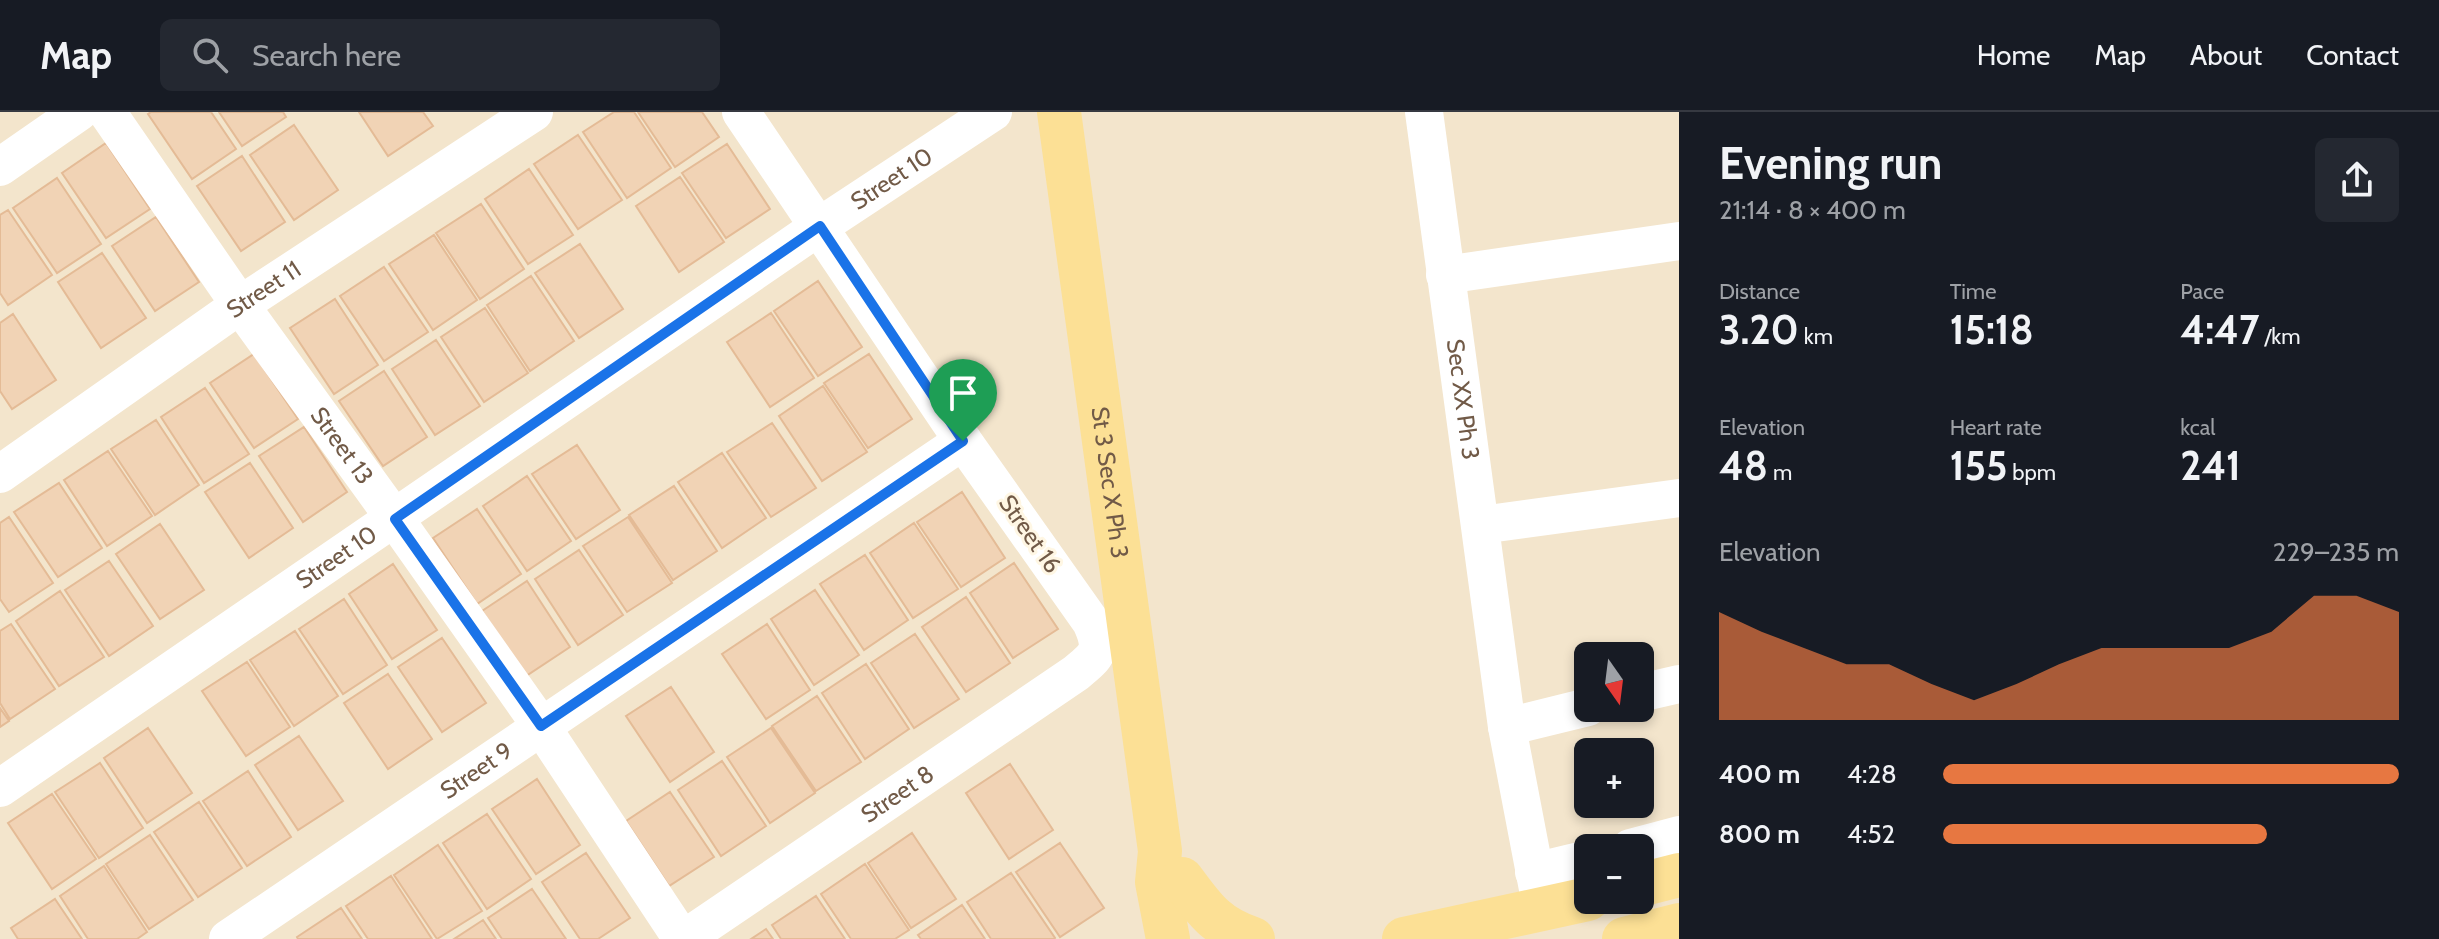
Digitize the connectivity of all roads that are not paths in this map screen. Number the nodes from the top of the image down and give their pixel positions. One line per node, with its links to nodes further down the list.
1 (79, 112): 8 (street)
2 (107, 112): 12 (street, Street 13)
3 (534, 112): 12 (street, Street 11)
4 (741, 112): 9 (street, Street 16)
5 (993, 112): 9 (street, Street 10)
6 (1059, 112): 18 (main road, St 3 Sec X Ph 3)
7 (1424, 112): 11 (street, Sec XX Ph 3)
8 (0, 167)
9 (820, 226): 13 (street, Street 16); 16 (street, Street 10)
10 (1679, 241): 11 (street)
11 (1445, 275): 17 (street, Sec XX Ph 3)
12 (240, 305): 14 (street, Street 11); 16 (street, Street 13)
13 (963, 441): 18 (street, Street 16); 22 (street, Street 9)
14 (0, 474)
15 (1679, 498): 17 (street)
16 (395, 519): 22 (street, Street 13); 24 (street, Street 10)
17 (1481, 525): 23 (street, Sec XX Ph 3)
18 (1115, 638): 27 (main road, St 3 Sec X Ph 3); 36 (street, Street 8)
19 (1679, 684): 20 (street)
20 (1654, 690)
21 (1574, 710): 23 (street)
22 (541, 726): 35 (street, Street 9); 36 (street, Street 13)
23 (1507, 727): 31 (street, Sec XX Ph 3)
24 (0, 788)
25 (1679, 835): 26 (street)
26 (1654, 842)
27 (1171, 865): 34 (main road, St 3 Sec X Ph 3); 37 (main road)
28 (1574, 868): 31 (street)
29 (1679, 875): 30 (main road)
30 (1654, 881)
31 (1538, 891): 32 (main road); 38 (main road)
32 (1574, 897)
33 (1679, 925): 39 (main road)
34 (1166, 935)
35 (228, 939)
36 (683, 939)
37 (1253, 939)
38 (1404, 939)
39 (1624, 939)

